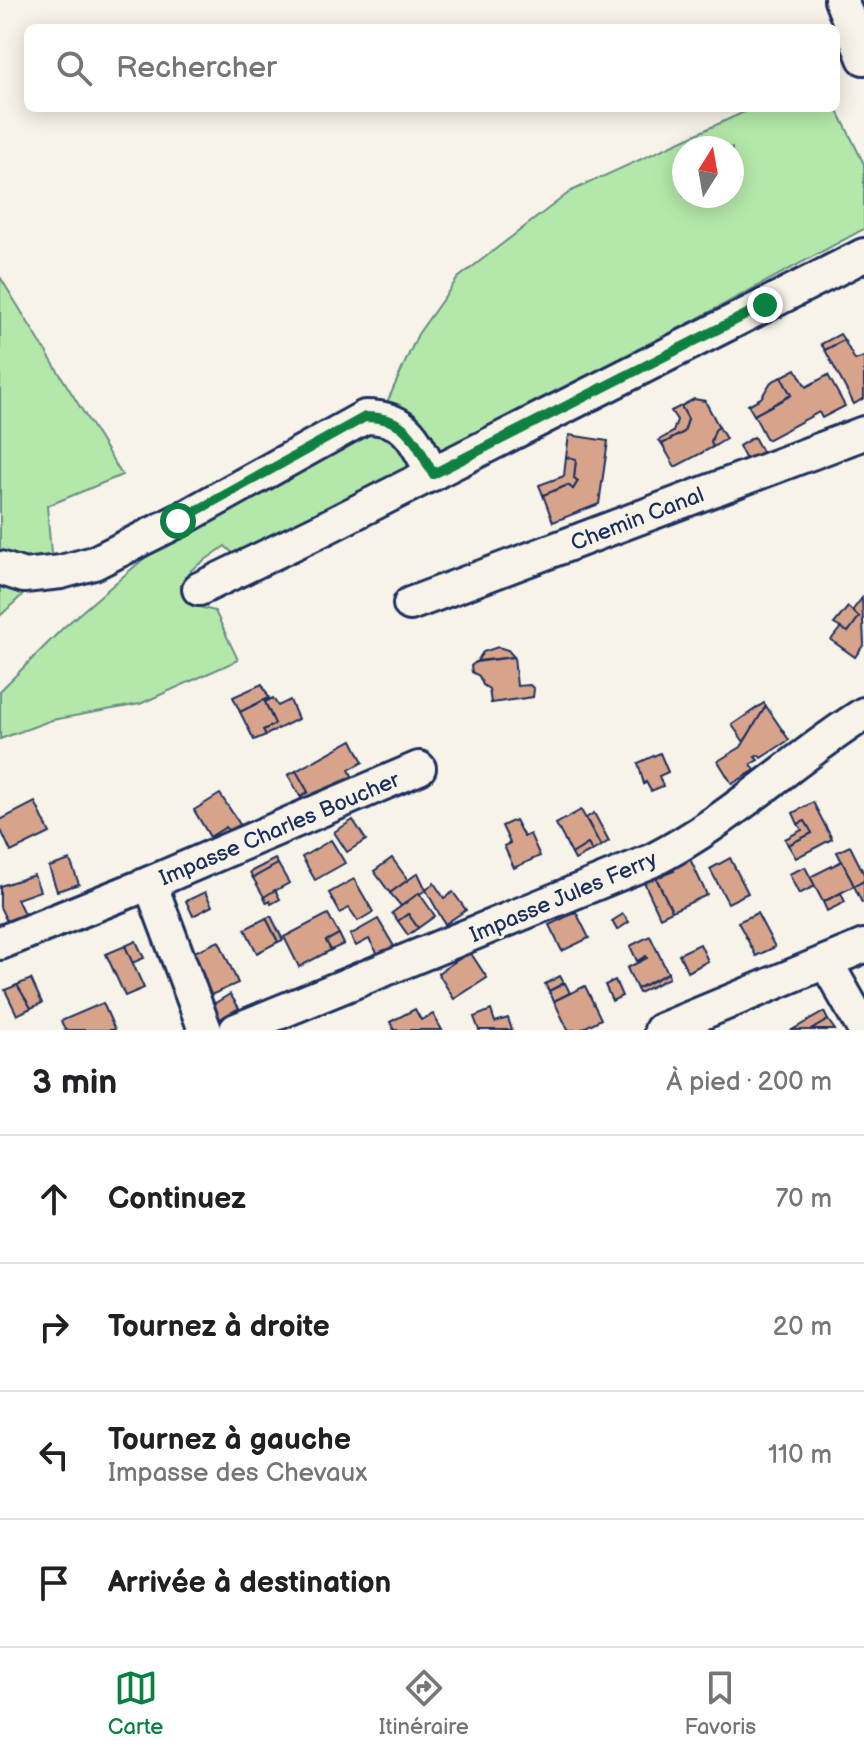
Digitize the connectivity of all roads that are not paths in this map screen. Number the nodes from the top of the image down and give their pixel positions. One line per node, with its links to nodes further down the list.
1 (841, 0): 2 (street)
2 (864, 58)
3 (864, 255): 5 (street)
4 (864, 433): 8 (street, Chemin Canal)
5 (433, 474): 6 (street); 7 (street)
6 (0, 568)
7 (199, 589)
8 (410, 604)
9 (864, 714): 17 (street, Impasse Jules Ferry)
10 (419, 768): 11 (street, Impasse Charles Boucher)
11 (150, 883): 12 (street); 16 (street, Impasse Charles Boucher)
12 (0, 943)
13 (864, 946): 14 (street)
14 (826, 962): 15 (street); 18 (street)
15 (864, 1029)
16 (205, 1030)
17 (236, 1030)
18 (661, 1030)

